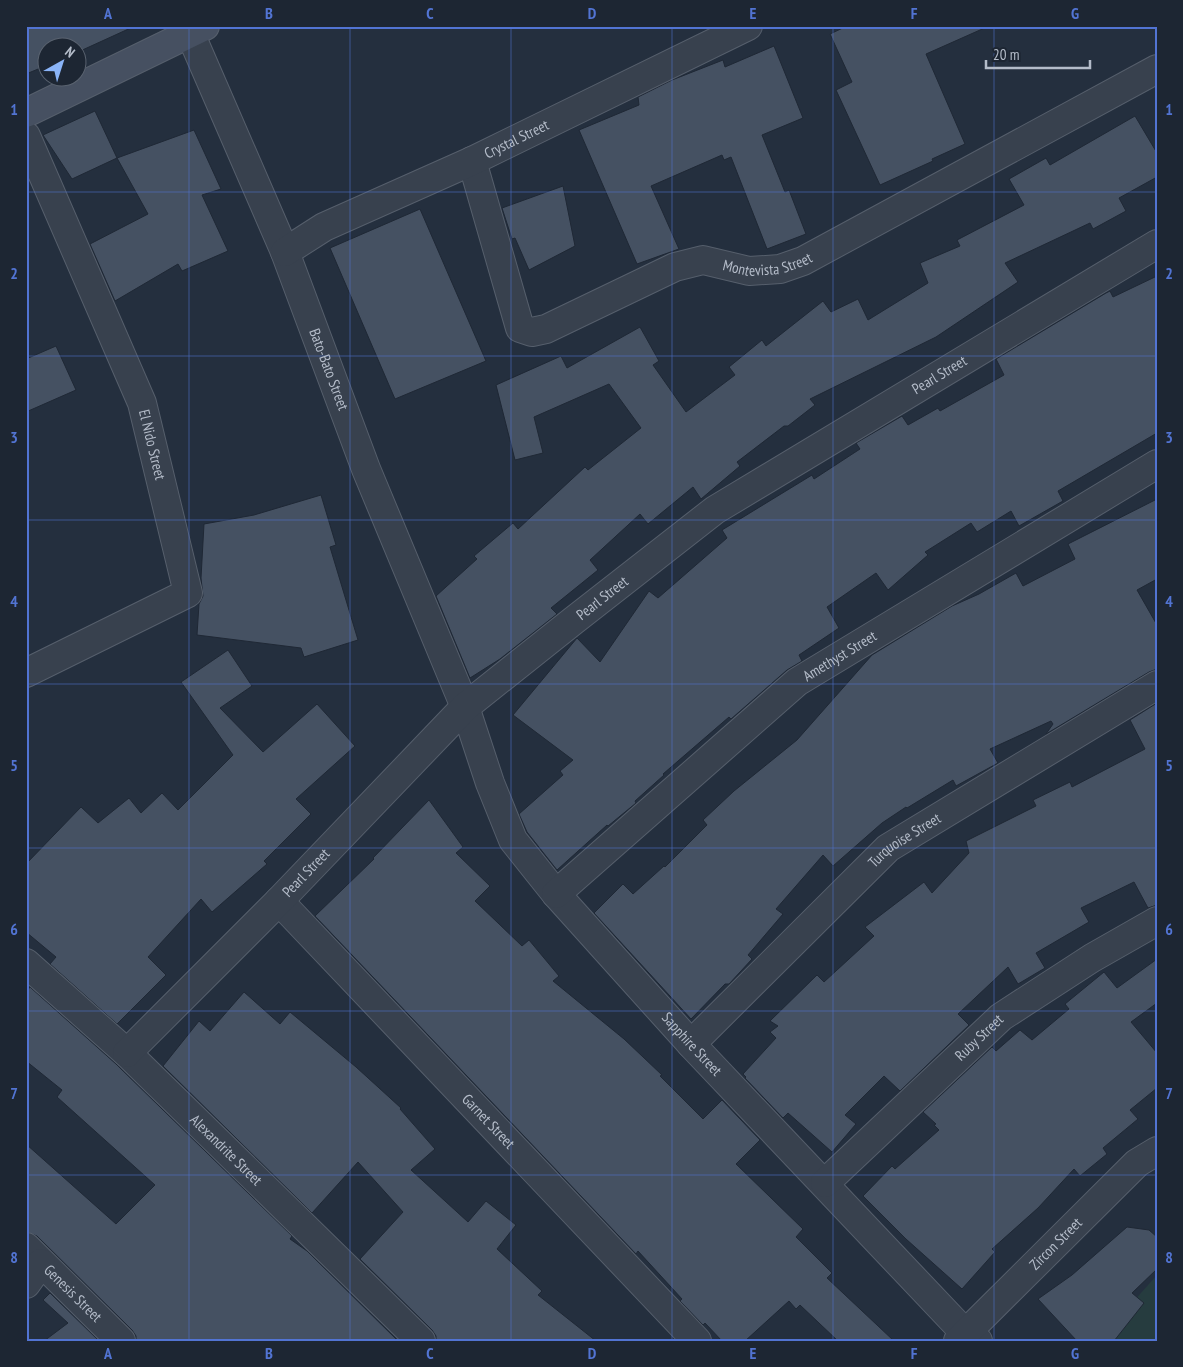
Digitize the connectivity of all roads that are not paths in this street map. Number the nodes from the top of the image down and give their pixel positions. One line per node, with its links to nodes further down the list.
1 (748, 26): 6 (street, Crystal Street)
2 (197, 30): 4 (street); 8 (street, Bato-Bato Street)
3 (1157, 69): 6 (street, Montevista Street)
4 (26, 113)
5 (26, 136): 10 (street, El Nido Street)
6 (472, 161): 8 (street, Crystal Street)
7 (1157, 244): 12 (street, Pearl Street)
8 (285, 252): 12 (street, Bato-Bato Street)
9 (1157, 464): 13 (street, Amethyst Street)
10 (26, 673)
11 (1157, 685): 17 (street, Turquoise Street)
12 (465, 707): 13 (street, Sapphire Street); 14 (street, Pearl Street)
13 (556, 894): 17 (street, Sapphire Street)
14 (279, 901): 18 (street, Pearl Street); 25 (street, Garnet Street)
15 (1157, 920): 20 (street, Ruby Street)
16 (26, 963): 18 (street, Alexandrite Street)
17 (691, 1044): 20 (street, Sapphire Street)
18 (128, 1053): 24 (street, Alexandrite Street)
19 (1157, 1151): 22 (street, Zircon Street)
20 (825, 1183): 22 (street, Sapphire Street)
21 (31, 1265): 23 (street, Genesis Street)
22 (967, 1338)
23 (121, 1341)
24 (421, 1341)
25 (697, 1341)

